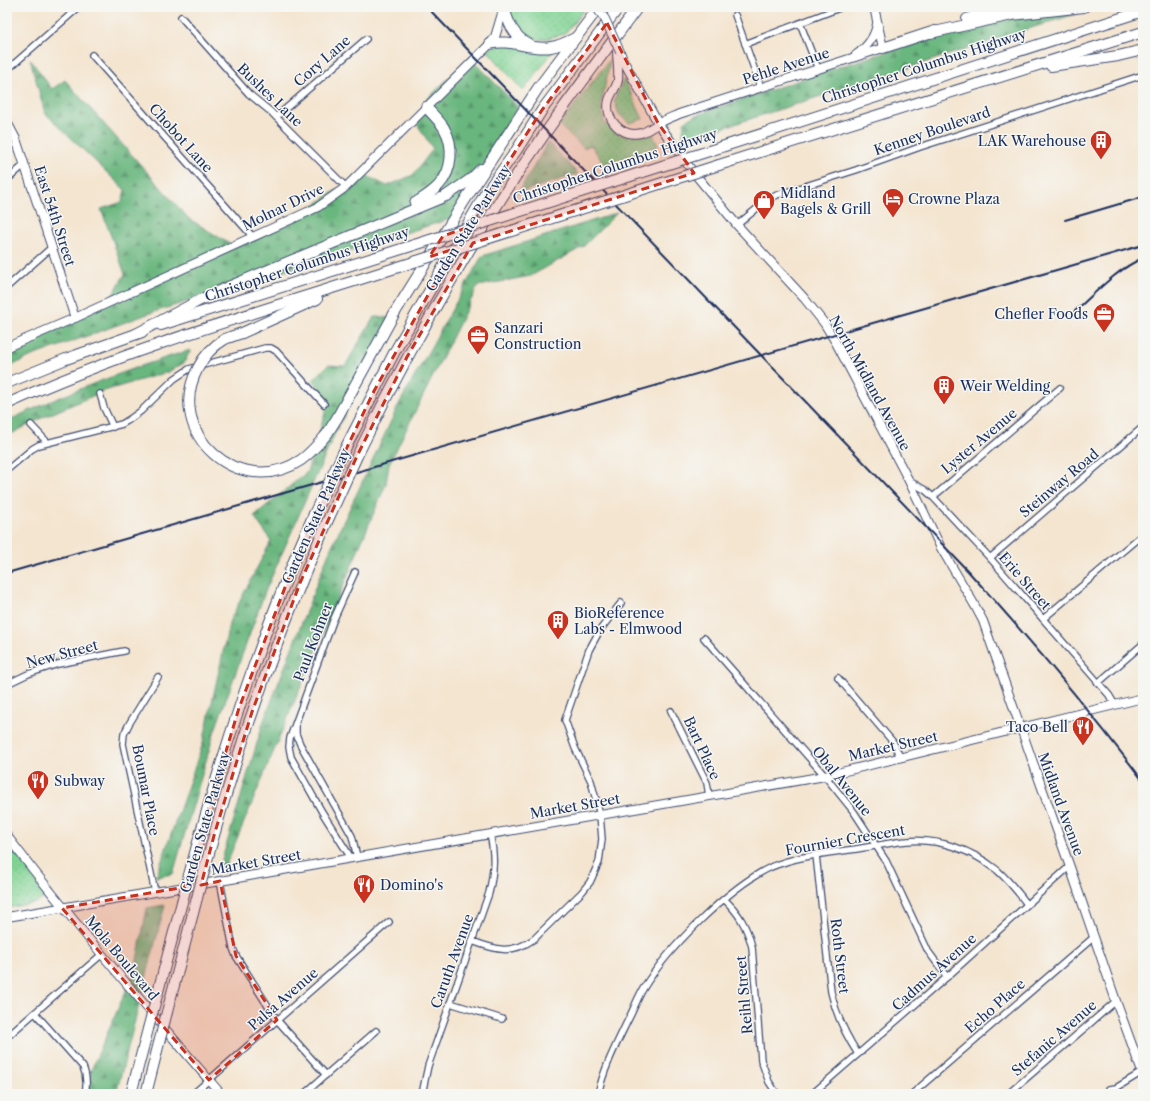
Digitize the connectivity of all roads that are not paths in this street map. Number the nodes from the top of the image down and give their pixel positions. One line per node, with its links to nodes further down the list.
1 (79, 7): 29 (street)
2 (504, 7): 21 (street, Molnar Drive); 23 (highway)
3 (598, 7): 19 (highway); 28 (street, North Midland Avenue, bridge)
4 (619, 7): 115 (highway, Garden State Parkway, bridge)
5 (639, 7): 116 (highway, Garden State Parkway, bridge)
6 (842, 7): 15 (street)
7 (874, 7): 16 (street)
8 (999, 7): 18 (highway)
9 (1013, 7): 14 (highway)
10 (1084, 7): 14 (highway)
11 (1143, 11): 49 (highway, Christopher Columbus Highway, bridge)
12 (735, 15): 22 (street)
13 (181, 17): 36 (street, Bushes Lane)
14 (976, 22): 18 (highway)
15 (800, 23): 22 (street); 30 (street)
16 (878, 23): 24 (street); 27 (street)
17 (1143, 32): 31 (highway)
18 (930, 33): 24 (highway)
19 (575, 38): 23 (highway); 35 (highway)
20 (366, 39): 36 (street, Cory Lane)
21 (490, 44): 23 (highway); 34 (street, Molnar Drive)
22 (745, 44): 33 (street)
23 (536, 47)
24 (883, 48): 27 (street, Pehle Avenue)
25 (1143, 50): 31 (highway)
26 (92, 55): 43 (street, Chobot Lane)
27 (852, 58): 30 (street, Pehle Avenue)
28 (621, 64): 38 (street, North Midland Avenue); 38 (street, Pehle Avenue)
29 (7, 70)
30 (818, 70): 33 (street, Pehle Avenue)
31 (1019, 71): 46 (highway, bridge)
32 (1143, 75): 42 (street, Kenney Boulevard)
33 (761, 88): 38 (street, Pehle Avenue)
34 (426, 107): 41 (street, Molnar Drive); 45 (highway)
35 (520, 116): 45 (highway); 46 (highway, bridge)
36 (276, 117): 41 (street, Bushes Lane)
37 (7, 122): 39 (street, East 54th Street)
38 (658, 123): 42 (street, North Midland Avenue)
39 (24, 165): 40 (street); 44 (street, East 54th Street)
40 (7, 180)
41 (346, 187): 43 (street, Molnar Drive)
42 (737, 225): 61 (street, North Midland Avenue)
43 (254, 237): 48 (street, Molnar Drive)
44 (52, 247): 47 (street); 48 (street, East 54th Street)
45 (284, 263): 49 (highway)
46 (359, 280): 54 (highway)
47 (7, 287)
48 (75, 318): 50 (street, Molnar Drive)
49 (136, 334): 51 (highway, Christopher Columbus Highway)
50 (7, 346)
51 (7, 383)
52 (1060, 388): 62 (street, Lyster Avenue)
53 (100, 394): 57 (street)
54 (7, 404)
55 (324, 404): 57 (street)
56 (31, 425): 59 (street)
57 (113, 427): 59 (street)
58 (1143, 427): 65 (street, Steinway Road)
59 (47, 442): 60 (street)
60 (7, 470)
61 (909, 481): 62 (street, Erie Street); 63 (street, North Midland Avenue)
62 (933, 497): 65 (street, Erie Street)
63 (931, 526): 80 (street, Midland Avenue)
64 (1143, 534): 68 (street)
65 (990, 558): 68 (street, Erie Street)
66 (354, 572): 79 (street, Paul Kohner)
67 (621, 603): 84 (street)
68 (1043, 619): 74 (street, Erie Street)
69 (704, 638): 82 (street, Obal Avenue)
70 (1143, 644): 74 (street)
71 (124, 651): 75 (street, New Street)
72 (158, 676): 92 (street, Boumar Place)
73 (838, 678): 81 (street)
74 (1098, 683): 77 (street, Erie Street)
75 (7, 684)
76 (1143, 698): 77 (street, Market Street)
77 (1115, 705): 80 (street, Market Street)
78 (671, 711): 83 (street, Bart Place)
79 (296, 723): 89 (street, Paul Kohner); 89 (street, Paul Kohner)
80 (1020, 728): 81 (street, Market Street); 90 (street, Midland Avenue)
81 (900, 757): 82 (street, Market Street)
82 (825, 776): 83 (street, Market Street); 87 (street, Obal Avenue)
83 (710, 796): 84 (street, Market Street)
84 (600, 815): 85 (street, Market Street); 99 (street)
85 (490, 834): 89 (street, Market Street); 99 (street, Caruth Avenue)
86 (7, 836): 95 (street, Mola Boulevard)
87 (877, 846): 88 (street, Fournier Crescent); 94 (street, Fournier Crescent); 101 (street, Obal Avenue)
88 (816, 855): 93 (street, Fournier Crescent); 109 (street, Roth Street)
89 (354, 858): 91 (street, Market Street)
90 (1070, 866): 94 (street, Cadmus Avenue); 98 (street, Midland Avenue)
91 (220, 881): 92 (street, Market Street); 106 (street)
92 (155, 892): 95 (street, Market Street)
93 (724, 899): 121 (street, Fournier Crescent); 122 (street, Reihl Street)
94 (1027, 904): 101 (street, Cadmus Avenue)
95 (62, 908): 96 (street, Market Street); 100 (street, Mola Boulevard)
96 (7, 917)
97 (389, 922): 106 (street, Palsa Avenue)
98 (1094, 937): 102 (street, Midland Avenue); 124 (street, Echo Place)
99 (472, 941): 103 (street, Caruth Avenue)
100 (101, 955): 104 (street); 112 (street, Mola Boulevard)
101 (947, 977): 109 (street, Cadmus Avenue)
102 (1116, 1001): 110 (street, Midland Avenue); 125 (street, Stefanic Avenue)
103 (450, 1003): 105 (street); 120 (street, Caruth Avenue)
104 (35, 1013): 108 (street); 114 (street)
105 (502, 1019)
106 (278, 1020): 111 (street); 112 (street, Palsa Avenue)
107 (376, 1031): 111 (street)
108 (7, 1037)
109 (858, 1054): 123 (street, Cadmus Avenue)
110 (1142, 1073): 113 (street)
111 (326, 1075): 119 (street)
112 (209, 1080): 117 (street, Palsa Avenue); 118 (street, Mola Boulevard)
113 (1109, 1089)
114 (85, 1094)
115 (131, 1094)
116 (146, 1094)
117 (193, 1094)
118 (221, 1094)
119 (304, 1094)
120 (422, 1094)
121 (598, 1094)
122 (777, 1094)
123 (812, 1094)
124 (912, 1094)
125 (1008, 1094)

